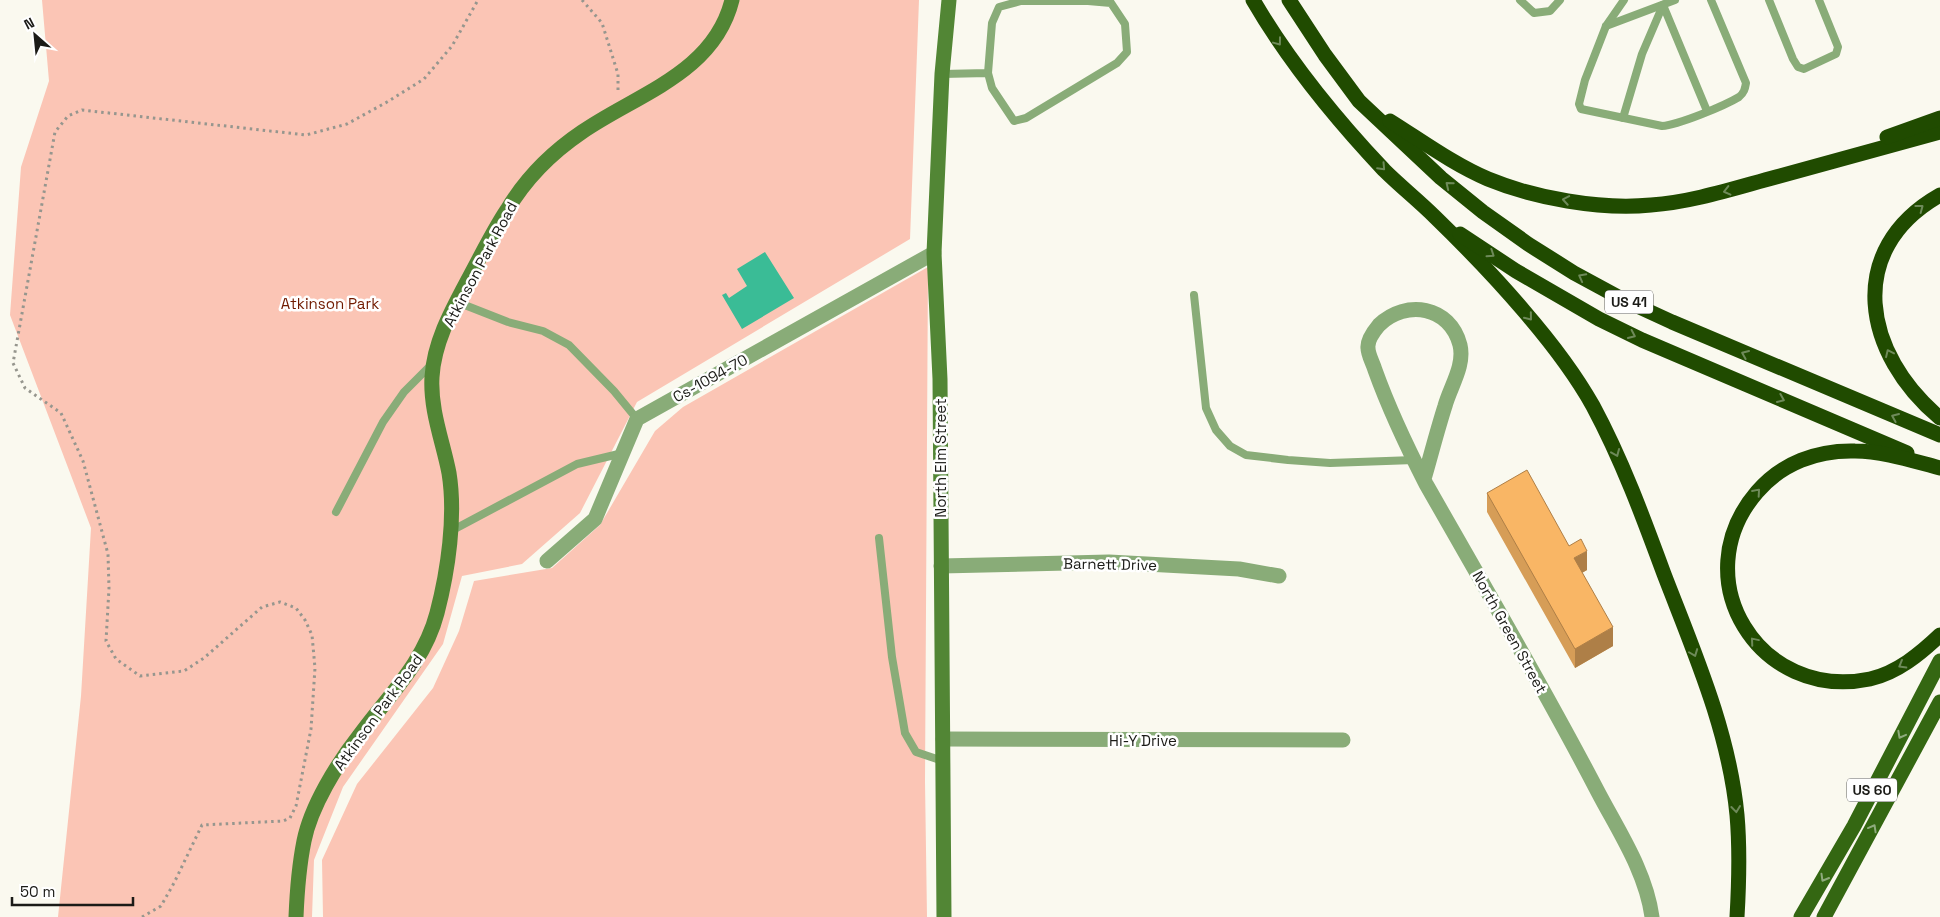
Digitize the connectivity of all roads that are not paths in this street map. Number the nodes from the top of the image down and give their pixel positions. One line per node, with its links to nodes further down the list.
1 (732, 0): 26 (street, Atkinson Park Road)
2 (948, 0): 15 (street, North Elm Street)
3 (1253, 0): 23 (highway, US 41, one-way to 23)
4 (1289, 0): 16 (highway, US 41)
5 (1520, 0): 6 (lane)
6 (1560, 0)
7 (1624, 0): 13 (lane)
8 (1675, 0): 12 (lane)
9 (1711, 0): 17 (lane)
10 (1769, 0): 11 (lane)
11 (1819, 0)
12 (1663, 5): 13 (lane); 17 (lane); 18 (lane)
13 (1606, 26): 18 (lane)
14 (988, 73): 14 (lane); 15 (lane)
15 (942, 74): 24 (street, North Elm Street)
16 (1359, 100): 21 (highway, one-way to 16); 30 (highway, US 41, one-way to 16)
17 (1707, 111): 18 (lane)
18 (1623, 118)
19 (1940, 118): 21 (highway)
20 (1940, 132): 21 (highway)
21 (1774, 177)
22 (1940, 195): 28 (highway, one-way to 22)
23 (1436, 218): 33 (highway, US 41, one-way to 33); 50 (highway, one-way to 50)
24 (934, 253): 29 (street, Cs-1094-70); 39 (street, North Elm Street)
25 (1194, 295): 32 (lane)
26 (456, 302): 27 (street, Atkinson Park Road); 29 (lane)
27 (434, 362): 35 (lane); 36 (street, Atkinson Park Road)
28 (1940, 418)
29 (637, 419): 31 (street)
30 (1940, 435)
31 (623, 453): 36 (lane); 38 (street)
32 (1414, 460): 34 (street, North Green Street); 34 (street, North Green Street)
33 (1940, 467): 41 (highway, one-way to 33)
34 (1424, 479): 49 (street, North Green Street)
35 (336, 512)
36 (451, 531): 47 (street, Atkinson Park Road)
37 (879, 538): 46 (lane)
38 (547, 560)
39 (941, 566): 40 (street, Barnett Drive); 44 (street, North Elm Street)
40 (1279, 576)
41 (1940, 636)
42 (1940, 661): 51 (main road, US 60, one-way to 51)
43 (1940, 702): 52 (main road, US 60, one-way to 43)
44 (943, 739): 45 (street, Hi-Y Drive); 46 (street, North Elm Street)
45 (1343, 740)
46 (942, 761): 48 (street, North Elm Street)
47 (296, 917)
48 (944, 917)
49 (1652, 917)
50 (1737, 917)
51 (1801, 917)
52 (1824, 917)

